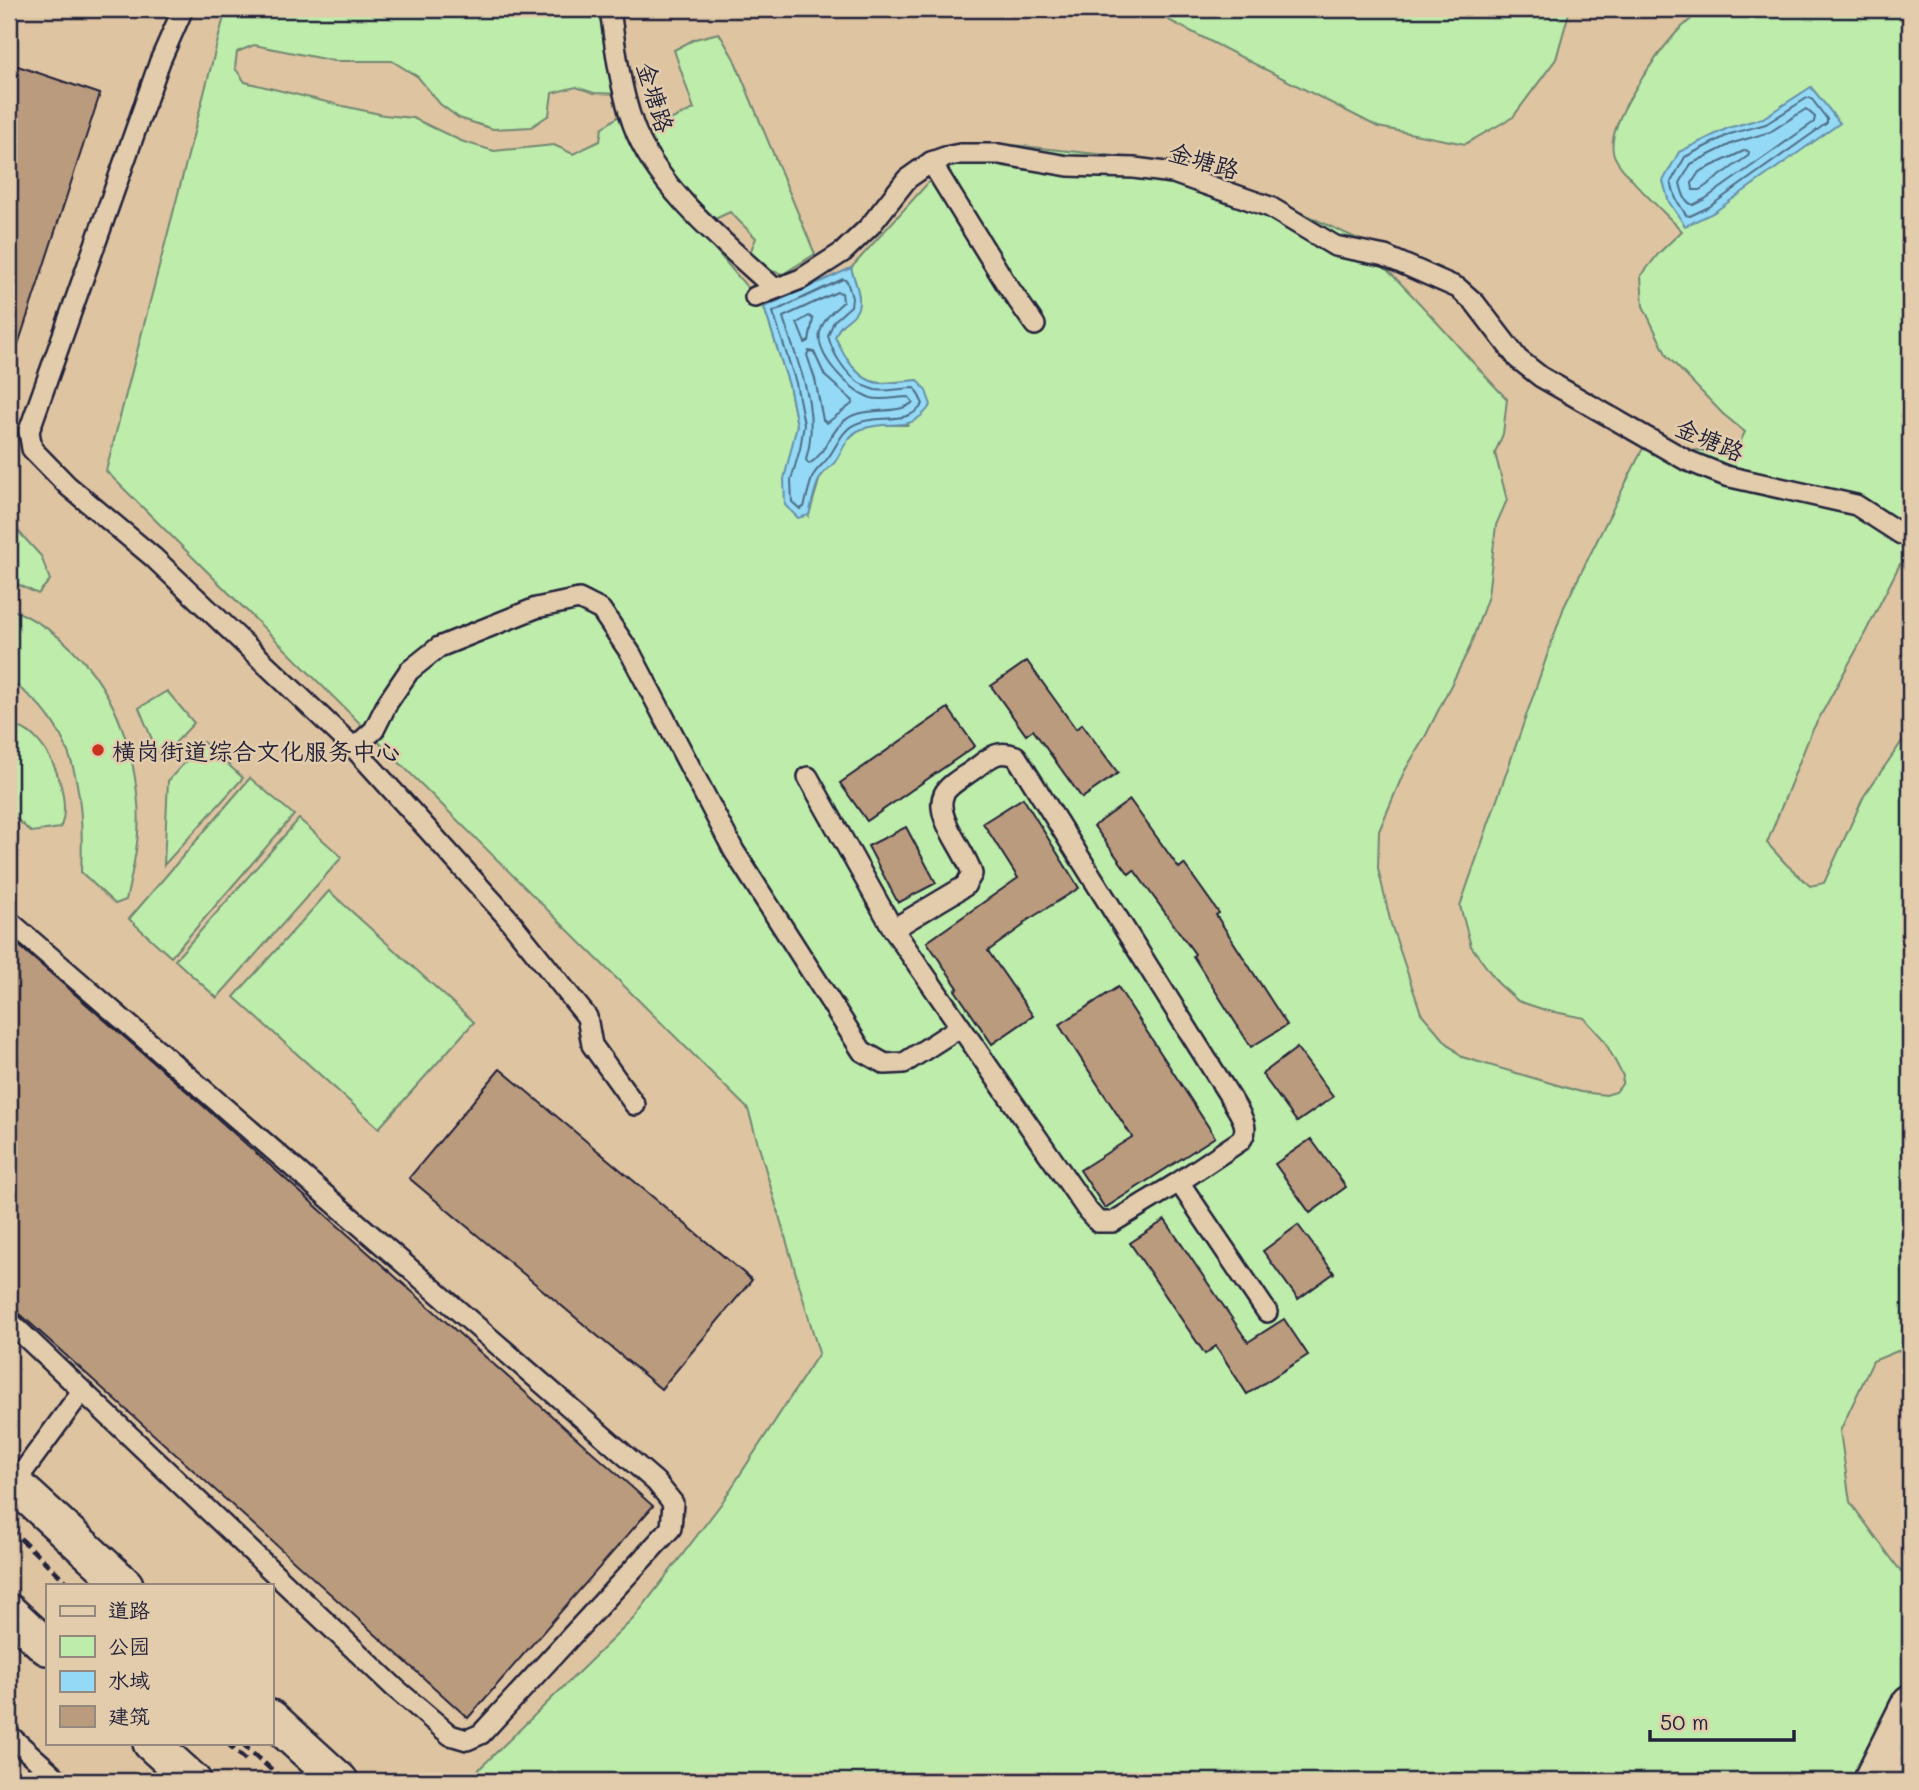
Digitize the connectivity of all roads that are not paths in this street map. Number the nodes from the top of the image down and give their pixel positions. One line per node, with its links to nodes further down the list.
1 (183, 9): 8 (street)
2 (610, 9): 4 (street, 金塘路)
3 (931, 162): 4 (street, 金塘路); 6 (street); 7 (street, 金塘路)
4 (775, 289): 5 (street)
5 (755, 297)
6 (1035, 325)
7 (1910, 536)
8 (354, 748): 12 (street); 13 (street)
9 (808, 777): 11 (street)
10 (9, 921): 17 (street)
11 (893, 929): 12 (street); 14 (street)
12 (960, 1027): 14 (street)
13 (635, 1105)
14 (1179, 1182): 15 (street)
15 (1267, 1312)
16 (9, 1321): 17 (street)
17 (82, 1391): 18 (street)
18 (11, 1482): 19 (highway)
19 (124, 1584)
20 (12, 1617): 21 (highway)
21 (46, 1646)
22 (1910, 1703): 30 (highway)
23 (273, 1720): 29 (highway)
24 (9, 1735): 27 (street)
25 (152, 1744): 28 (highway)
26 (1910, 1775): 31 (highway)
27 (60, 1781)
28 (193, 1781)
29 (340, 1781)
30 (1871, 1781)
31 (1908, 1781)

